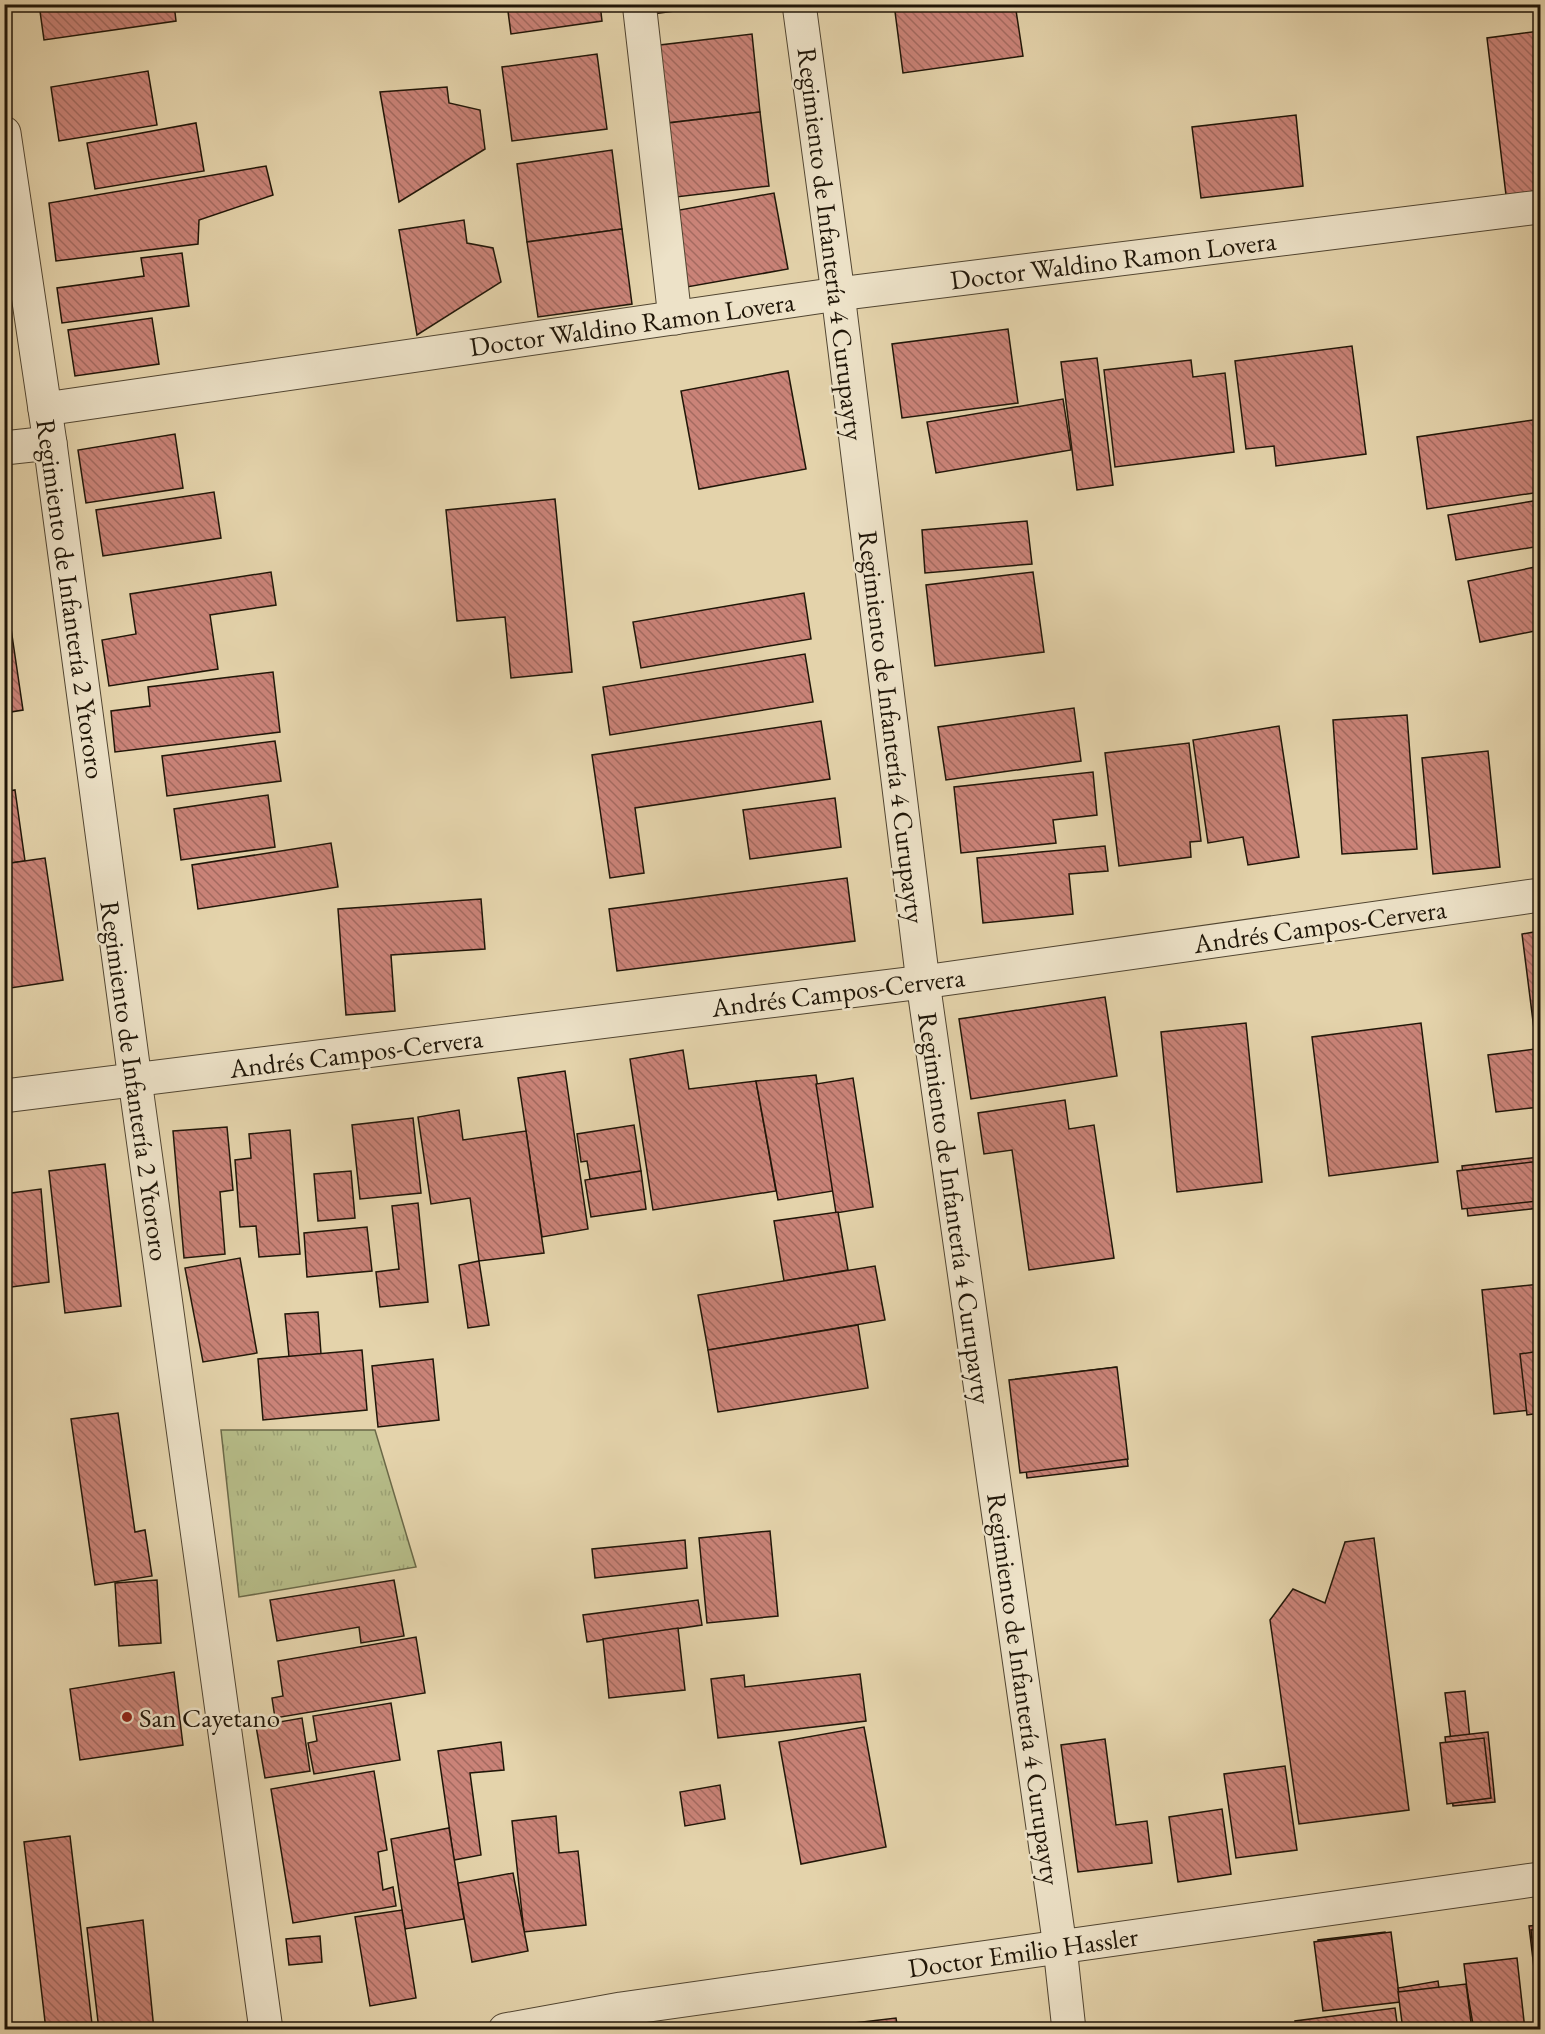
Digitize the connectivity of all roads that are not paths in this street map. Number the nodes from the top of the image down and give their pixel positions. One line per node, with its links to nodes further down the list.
1 (800, 4): 5 (street, Regimiento de Infantería 4 Curupayty)
2 (640, 11): 6 (street)
3 (4, 133): 7 (street, Regimiento de Infantería 2 Ytororo)
4 (1540, 207): 5 (street, Doctor Waldino Ramon Lovera)
5 (838, 294): 6 (street, Doctor Waldino Ramon Lovera); 11 (street, Regimiento de Infantería 4 Curupayty)
6 (675, 318): 7 (street, Doctor Waldino Ramon Lovera)
7 (45, 409): 8 (street, Regimiento de Infantería 2 Ytororo)
8 (50, 443): 9 (street); 12 (street, Regimiento de Infantería 2 Ytororo)
9 (4, 448)
10 (1540, 895): 11 (street, Andrés Campos-Cervera)
11 (923, 982): 12 (street, Andrés Campos-Cervera); 15 (street, Regimiento de Infantería 4 Curupayty)
12 (135, 1080): 13 (street, Andrés Campos-Cervera); 17 (street, Regimiento de Infantería 2 Ytororo)
13 (4, 1096)
14 (1540, 1879): 15 (street, Doctor Emilio Hassler)
15 (1060, 1947): 16 (street, Doctor Emilio Hassler); 19 (street, Regimiento de Infantería 4 Curupayty)
16 (623, 2019): 18 (street, Doctor Emilio Hassler)
17 (266, 2030)
18 (505, 2030)
19 (1069, 2030)

